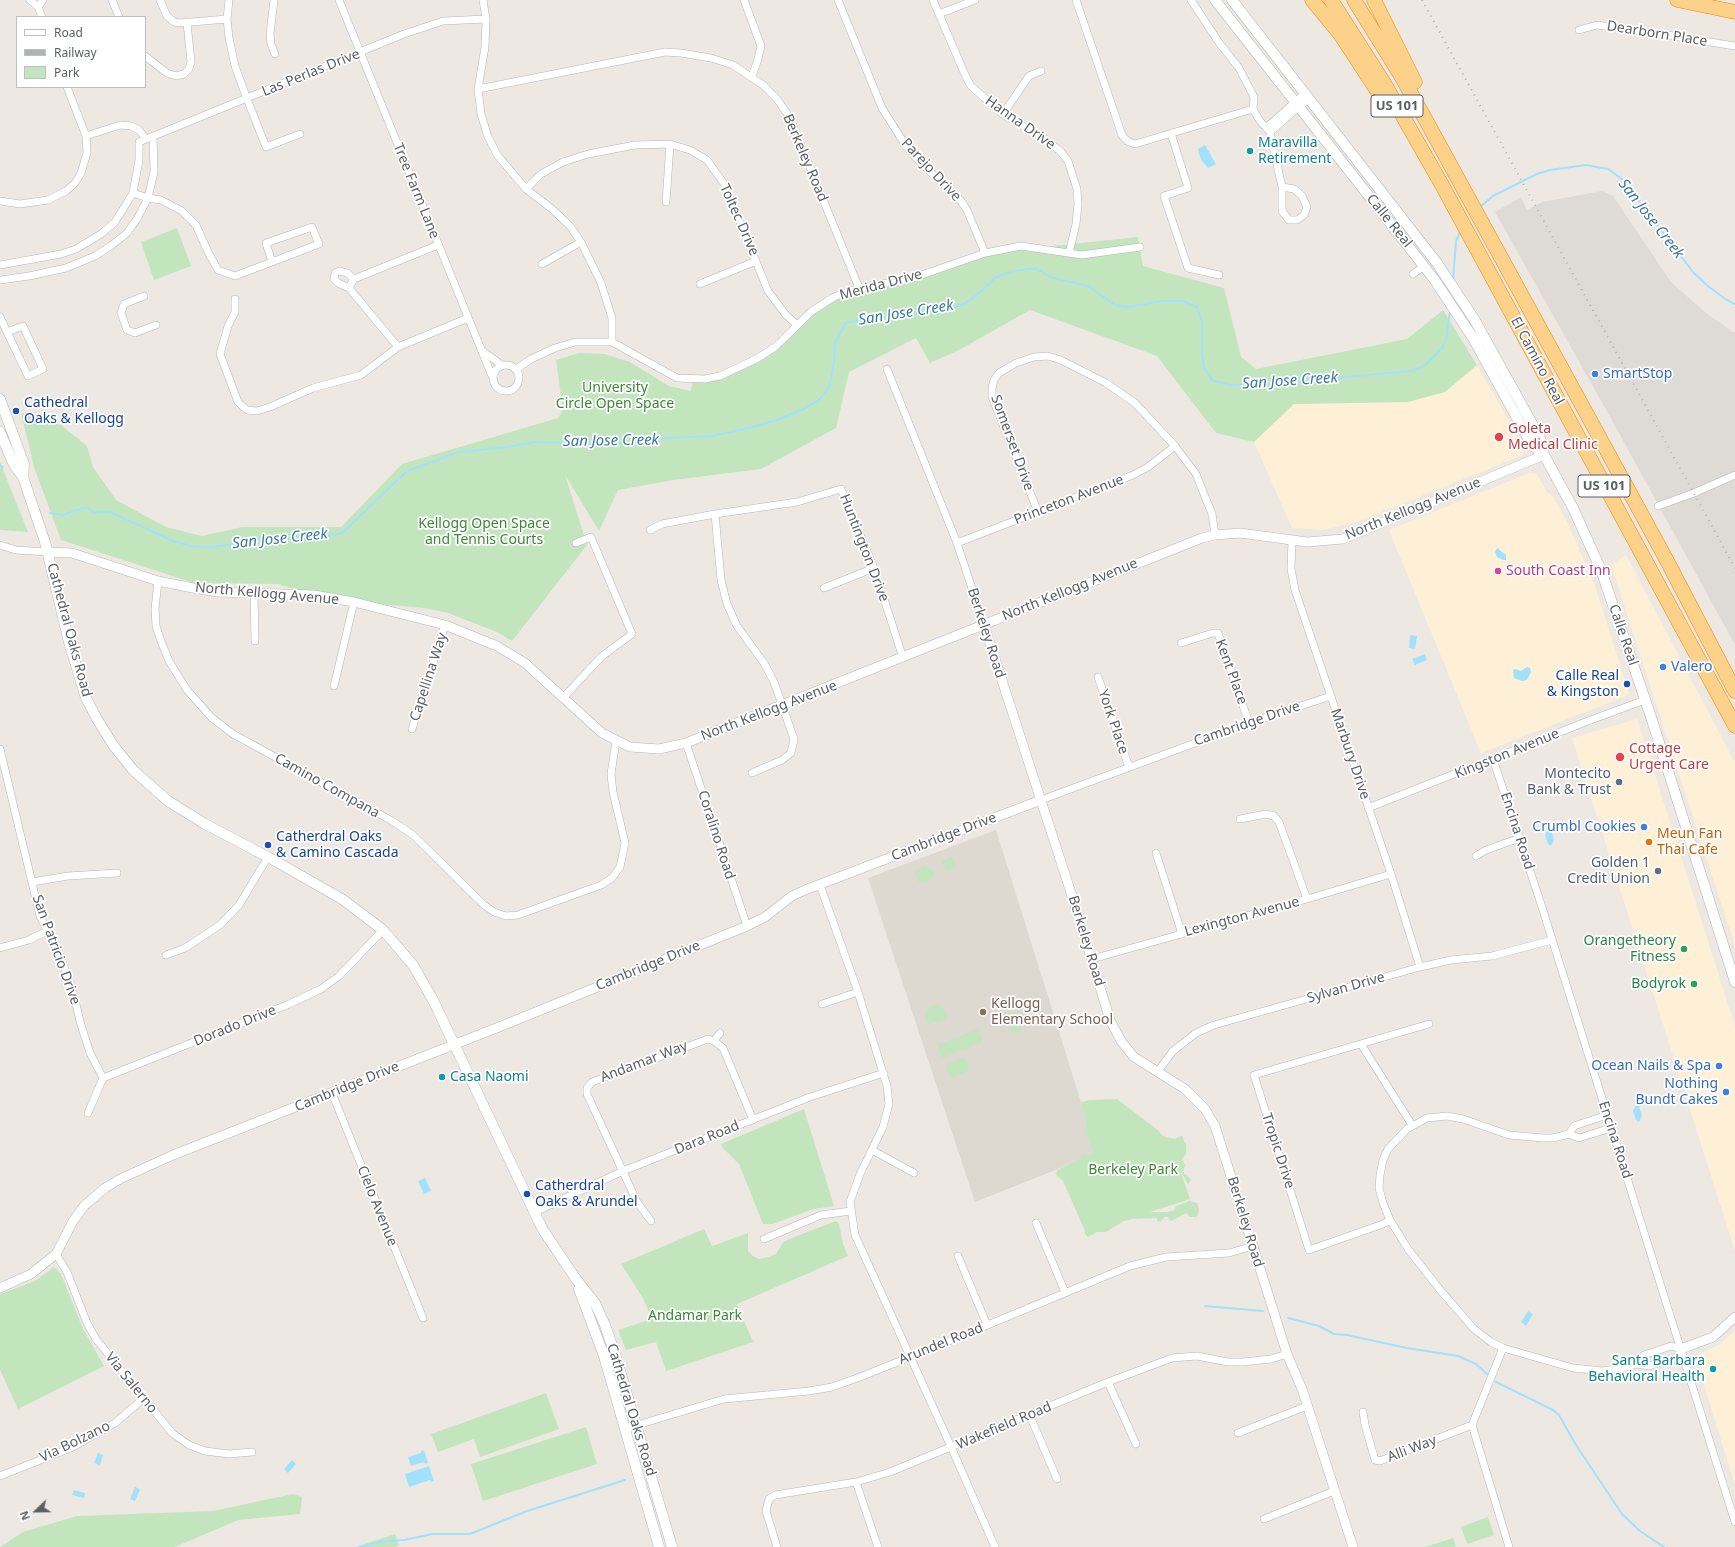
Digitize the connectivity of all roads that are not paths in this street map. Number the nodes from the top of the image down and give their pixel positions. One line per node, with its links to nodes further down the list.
1 (30, 0): 23 (street)
2 (43, 0): 23 (street)
3 (112, 0): 27 (street)
4 (160, 0): 31 (street)
5 (229, 0): 28 (street)
6 (274, 0): 35 (street)
7 (339, 0): 34 (street, Tree Farm Lane)
8 (483, 0): 29 (street)
9 (744, 0): 38 (street)
10 (838, 0): 63 (street, Parejo Drive)
11 (933, 0): 25 (street, Hanna Drive)
12 (975, 0): 25 (street)
13 (1076, 0): 48 (street)
14 (1191, 0): 44 (street)
15 (1215, 0): 43 (main road, Calle Real)
16 (1232, 0): 41 (main road, Calle Real)
17 (1312, 0): 53 (highway)
18 (1331, 0): 53 (highway, El Camino Real / US 101)
19 (1354, 0): 46 (highway, El Camino Real / US 101)
20 (1374, 0): 46 (highway)
21 (1677, 0): 22 (highway)
22 (1691, 3): 24 (highway); 30 (highway)
23 (38, 6): 26 (street)
24 (1735, 12)
25 (940, 14): 45 (street, Hanna Drive)
26 (42, 16)
27 (120, 16)
28 (227, 19): 31 (street); 42 (street)
29 (486, 19): 34 (street, Las Perlas Drive); 40 (street)
30 (1735, 19)
31 (187, 23): 36 (street)
32 (1580, 30): 33 (street, Dearborn Place)
33 (1735, 46)
34 (360, 52): 42 (street, Las Perlas Drive); 61 (street, Tree Farm Lane)
35 (275, 54)
36 (146, 57)
37 (1040, 71): 45 (street)
38 (752, 76): 40 (street, Berkeley Road); 76 (street, Berkeley Road)
39 (67, 88): 50 (street)
40 (478, 89): 55 (street)
41 (1307, 96): 43 (street); 94 (main road, Calle Real)
42 (246, 99): 49 (street); 51 (street, Las Perlas Drive)
43 (1297, 104): 47 (street); 69 (main road, Calle Real)
44 (1253, 109): 47 (street); 48 (street)
45 (1004, 114): 64 (street, Hanna Drive)
46 (1428, 124): 119 (highway, El Camino Real / US 101)
47 (1268, 130): 54 (street)
48 (1171, 133): 71 (street)
49 (300, 134)
50 (86, 136): 51 (street); 58 (street)
51 (150, 138): 56 (street, Las Perlas Drive); 57 (street)
52 (670, 144): 55 (street, Toltec Drive); 59 (street); 65 (street, Toltec Drive)
53 (1442, 185): 125 (highway, El Camino Real / US 101)
54 (1282, 187): 54 (street)
55 (526, 189): 60 (street)
56 (133, 193): 57 (street); 68 (street)
57 (148, 198): 66 (street); 73 (street)
58 (0, 201)
59 (666, 202)
60 (581, 242): 67 (street); 84 (street)
61 (438, 245): 72 (street); 80 (street, Tree Farm Lane)
62 (1140, 247): 64 (street, Merida Drive)
63 (984, 253): 64 (street, Merida Drive); 76 (street, Merida Drive)
64 (1069, 253)
65 (756, 261): 74 (street); 82 (street, Toltec Drive)
66 (272, 262): 66 (street)
67 (542, 264)
68 (0, 265)
69 (1424, 266): 70 (street); 94 (main road, Calle Real)
70 (1413, 274)
71 (1219, 275)
72 (354, 279): 75 (street); 75 (street)
73 (0, 280)
74 (700, 284)
75 (349, 288): 85 (street)
76 (860, 288): 82 (street, Merida Drive)
77 (144, 296): 81 (street)
78 (235, 299): 85 (street)
79 (0, 317): 83 (street)
80 (468, 318): 85 (street); 86 (street, Tree Farm Lane)
81 (156, 325)
82 (797, 325): 84 (street, Merida Drive)
83 (7, 332): 83 (street)
84 (612, 342): 88 (street, Merida Drive)
85 (398, 346)
86 (481, 350): 87 (street); 90 (street, Tree Farm Lane)
87 (502, 365): 88 (street); 90 (street)
88 (516, 369): 90 (street)
89 (887, 369): 104 (street, Berkeley Road)
90 (494, 381)
91 (0, 399): 96 (main road, Cathedral Oaks Road)
92 (0, 432): 96 (main road, Cathedral Oaks Road)
93 (1175, 446): 98 (street, Princeton Avenue); 98 (street, Somerset Drive); 101 (street, Somerset Drive)
94 (1544, 455): 102 (street, North Kellogg Avenue); 122 (main road, Calle Real)
95 (1735, 475): 97 (street)
96 (23, 477): 106 (main road, Cathedral Oaks Road)
97 (1658, 506)
98 (1038, 512): 104 (street, Princeton Avenue)
99 (715, 514): 100 (street, Huntington Drive); 107 (street, Huntington Drive); 123 (street)
100 (650, 530)
101 (1215, 534): 102 (street, North Kellogg Avenue); 113 (street, North Kellogg Avenue)
102 (1292, 540): 120 (street, Marbury Drive)
103 (576, 543): 121 (street)
104 (957, 543): 113 (street, Berkeley Road)
105 (0, 545): 106 (street, North Kellogg Avenue)
106 (48, 552): 108 (street, North Kellogg Avenue); 139 (main road, Cathedral Oaks Road)
107 (874, 568): 109 (street); 116 (street, Huntington Drive)
108 (158, 581): 110 (street, North Kellogg Avenue); 127 (street, Camino Compana)
109 (824, 588)
110 (254, 593): 111 (street, North Kellogg Avenue); 114 (street)
111 (354, 602): 112 (street, North Kellogg Avenue); 118 (street)
112 (445, 625): 121 (street, North Kellogg Avenue); 126 (street, Capellina Way)
113 (984, 625): 116 (street, North Kellogg Avenue); 133 (street, Berkeley Road)
114 (255, 641)
115 (1181, 643): 124 (street, Kent Place)
116 (903, 658): 123 (street, North Kellogg Avenue)
117 (1098, 677): 131 (street, York Place)
118 (334, 686)
119 (1735, 691)
120 (1331, 696): 124 (street, Cambridge Drive); 134 (street, Marbury Drive)
121 (563, 698): 127 (street, North Kellogg Avenue)
122 (1645, 700): 130 (street, Kingston Avenue); 154 (main road, Calle Real)
123 (783, 705): 128 (street, North Kellogg Avenue); 132 (street)
124 (1249, 723): 131 (street, Cambridge Drive)
125 (1735, 726)
126 (412, 728)
127 (616, 741): 128 (street, North Kellogg Avenue)
128 (686, 743): 145 (street, Coralino Road)
129 (0, 749): 142 (street, San Patricio Drive)
130 (1493, 759): 134 (street, Kingston Avenue); 136 (street, Encina Road)
131 (1129, 767): 133 (street, Cambridge Drive)
132 (752, 773)
133 (1041, 800): 143 (street, Cambridge Drive); 152 (street, Berkeley Road)
134 (1368, 808): 141 (street, Marbury Drive)
135 (1240, 819): 144 (street)
136 (1520, 838): 138 (street); 149 (street, Encina Road)
137 (1156, 853): 148 (street)
138 (1476, 856)
139 (268, 857): 146 (main road, Cathedral Oaks Road); 151 (street)
140 (117, 873): 142 (street)
141 (1391, 874): 144 (street, Lexington Avenue); 153 (street, Marbury Drive)
142 (32, 882): 147 (street, San Patricio Drive)
143 (820, 885): 145 (street, Cambridge Drive); 155 (street)
144 (1306, 899): 148 (street, Lexington Avenue)
145 (747, 926): 160 (street, Cambridge Drive)
146 (384, 930): 160 (main road, Cathedral Oaks Road); 164 (street, Dorado Drive)
147 (47, 931): 150 (street); 164 (street, San Patricio Drive)
148 (1182, 934): 152 (street, Lexington Avenue)
149 (1552, 940): 153 (street, Sylvan Drive); 167 (street, Encina Road)
150 (0, 948)
151 (166, 955)
152 (1092, 959): 162 (street, Berkeley Road)
153 (1420, 966): 162 (street, Sylvan Drive)
154 (1735, 982)
155 (858, 992): 156 (street); 163 (street)
156 (822, 1004)
157 (1429, 1024): 161 (street, Tropic Drive)
158 (720, 1033): 159 (street)
159 (714, 1041): 168 (street); 173 (street, Andamar Way)
160 (454, 1043): 165 (street, Cambridge Drive); 176 (main road, Cathedral Oaks Road)
161 (1361, 1044): 169 (street); 177 (street, Tropic Drive)
162 (1158, 1071): 181 (street, Berkeley Road)
163 (884, 1073): 168 (street, Dara Road); 172 (street)
164 (103, 1078): 166 (street)
165 (332, 1093): 182 (street, Cambridge Drive); 188 (street, Cielo Avenue)
166 (88, 1113)
167 (1607, 1115): 170 (street, Encina Road); 171 (street)
168 (753, 1120): 173 (street, Dara Road)
169 (1412, 1125): 171 (street); 177 (street)
170 (1611, 1128): 171 (street); 191 (street, Encina Road)
171 (1569, 1134)
172 (872, 1150): 174 (street); 175 (street)
173 (623, 1171): 176 (street, Dara Road); 178 (street, Andamar Way)
174 (914, 1173)
175 (851, 1211): 180 (street); 193 (street)
176 (535, 1212): 184 (main road, Cathedral Oaks Road)
177 (1390, 1220): 190 (street)
178 (651, 1221)
179 (1036, 1223): 186 (street)
180 (764, 1239)
181 (1253, 1246): 186 (street, Arundel Road); 192 (street, Berkeley Road)
182 (56, 1254): 185 (street, Cambridge Drive); 196 (street, Via Salerno)
183 (958, 1256): 189 (street)
184 (576, 1279): 200 (main road, Cathedral Oaks Road); 202 (main road, Cathedral Oaks Road)
185 (0, 1288)
186 (1065, 1292): 189 (street, Arundel Road)
187 (1735, 1317): 191 (street)
188 (423, 1318)
189 (987, 1325): 193 (street, Arundel Road)
190 (1503, 1348): 194 (street); 201 (street)
191 (1681, 1349): 194 (street); 194 (street); 212 (street, Encina Road)
192 (1287, 1354): 195 (street, Wakefield Road); 197 (street, Berkeley Road)
193 (911, 1356): 200 (street, Arundel Road); 205 (street)
194 (1637, 1364)
195 (1108, 1382): 199 (street, Wakefield Road); 204 (street)
196 (144, 1398): 206 (street, Via Salerno); 207 (street, Via Bolzano)
197 (1307, 1406): 203 (street); 210 (street, Berkeley Road)
198 (1363, 1412): 201 (street, Alli Way)
199 (1030, 1416): 205 (street, Wakefield Road); 208 (street)
200 (636, 1425): 202 (street, Arundel Road); 214 (main road, Cathedral Oaks Road)
201 (1472, 1425): 219 (street)
202 (624, 1429): 213 (main road, Cathedral Oaks Road)
203 (1238, 1433)
204 (1136, 1444)
205 (952, 1448): 209 (street, Wakefield Road); 217 (street)
206 (252, 1452)
207 (0, 1476)
208 (1057, 1479)
209 (856, 1482): 215 (street, Wakefield Road); 216 (street)
210 (1334, 1491): 211 (street); 218 (street, Berkeley Road)
211 (1264, 1519)
212 (1735, 1522)
213 (659, 1547)
214 (672, 1547)
215 (777, 1547)
216 (878, 1547)
217 (995, 1547)
218 (1352, 1547)
219 (1509, 1547)

